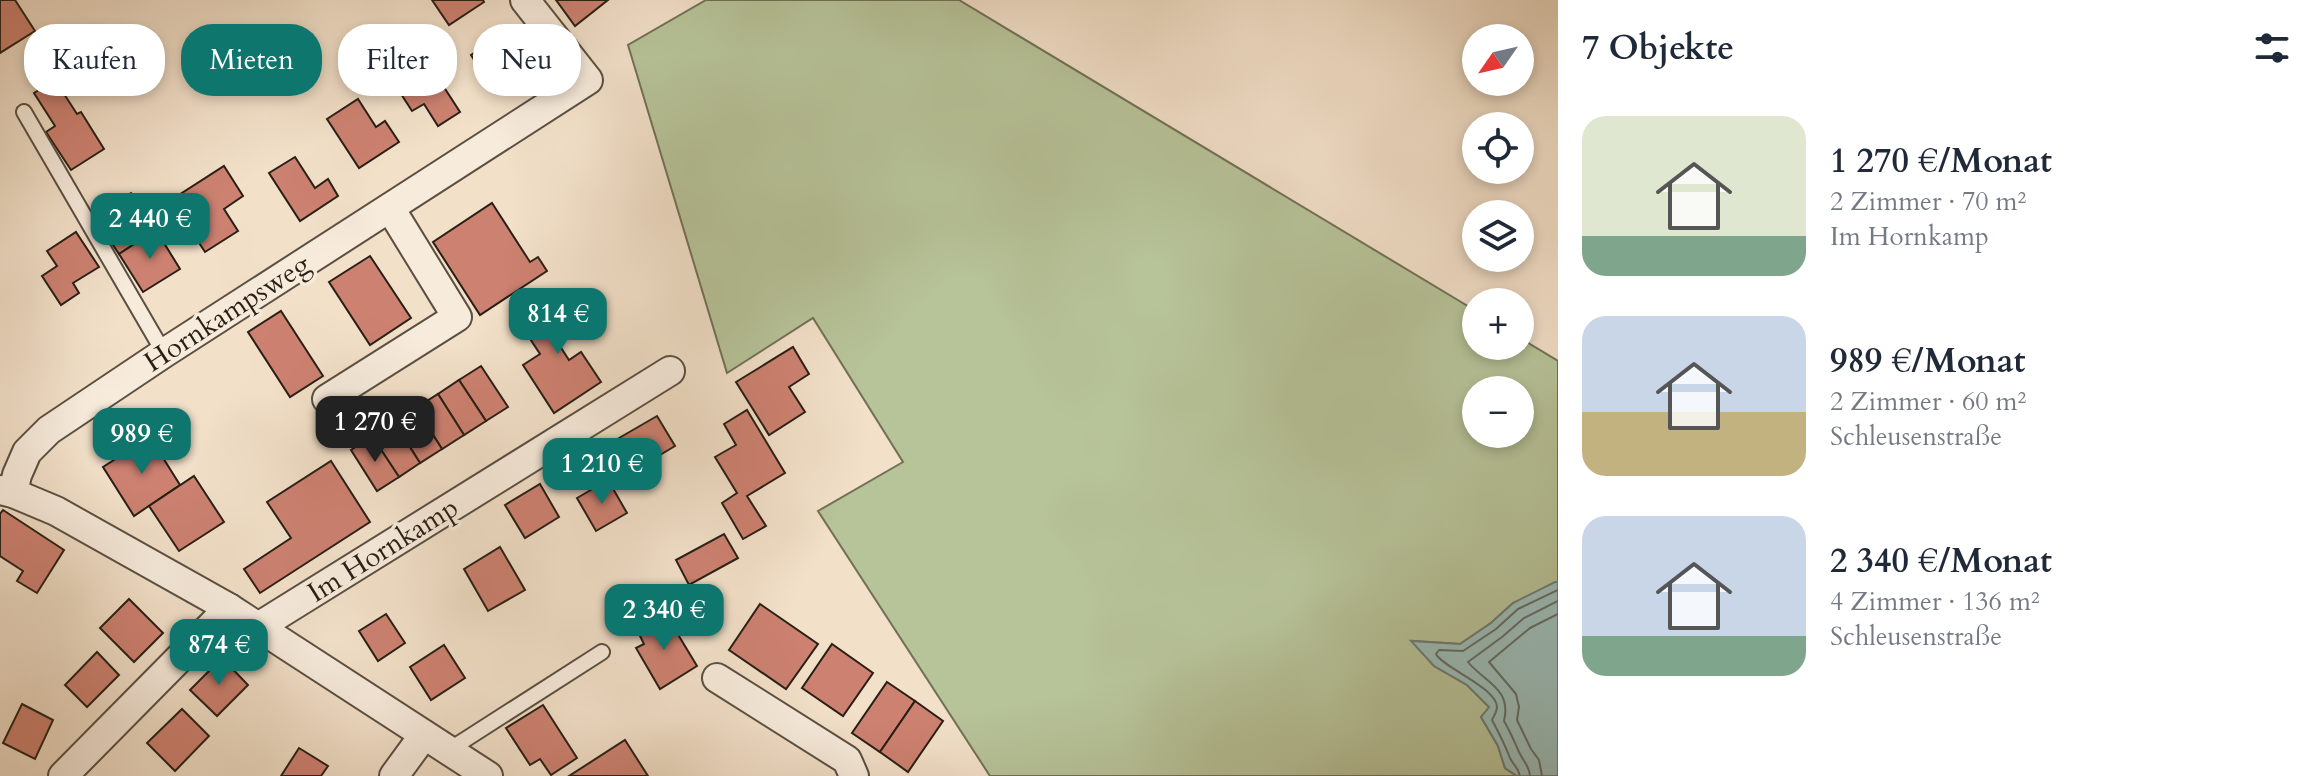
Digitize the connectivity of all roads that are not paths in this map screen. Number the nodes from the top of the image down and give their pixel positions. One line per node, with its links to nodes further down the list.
1 (525, 0): 3 (street, Hornkampsweg)
2 (24, 112): 4 (lane)
3 (390, 208): 4 (street, Hornkampsweg); 6 (street)
4 (164, 353): 7 (street, Hornkampsweg)
5 (670, 371): 9 (street, Im Hornkamp)
6 (327, 399)
7 (7, 492): 8 (street)
8 (229, 608): 9 (street); 14 (street)
9 (258, 627): 12 (street)
10 (602, 652): 13 (lane)
11 (717, 678): 17 (street)
12 (424, 735): 13 (street); 15 (street)
13 (449, 750): 16 (street)
14 (63, 776)
15 (394, 776)
16 (488, 776)
17 (854, 776)

